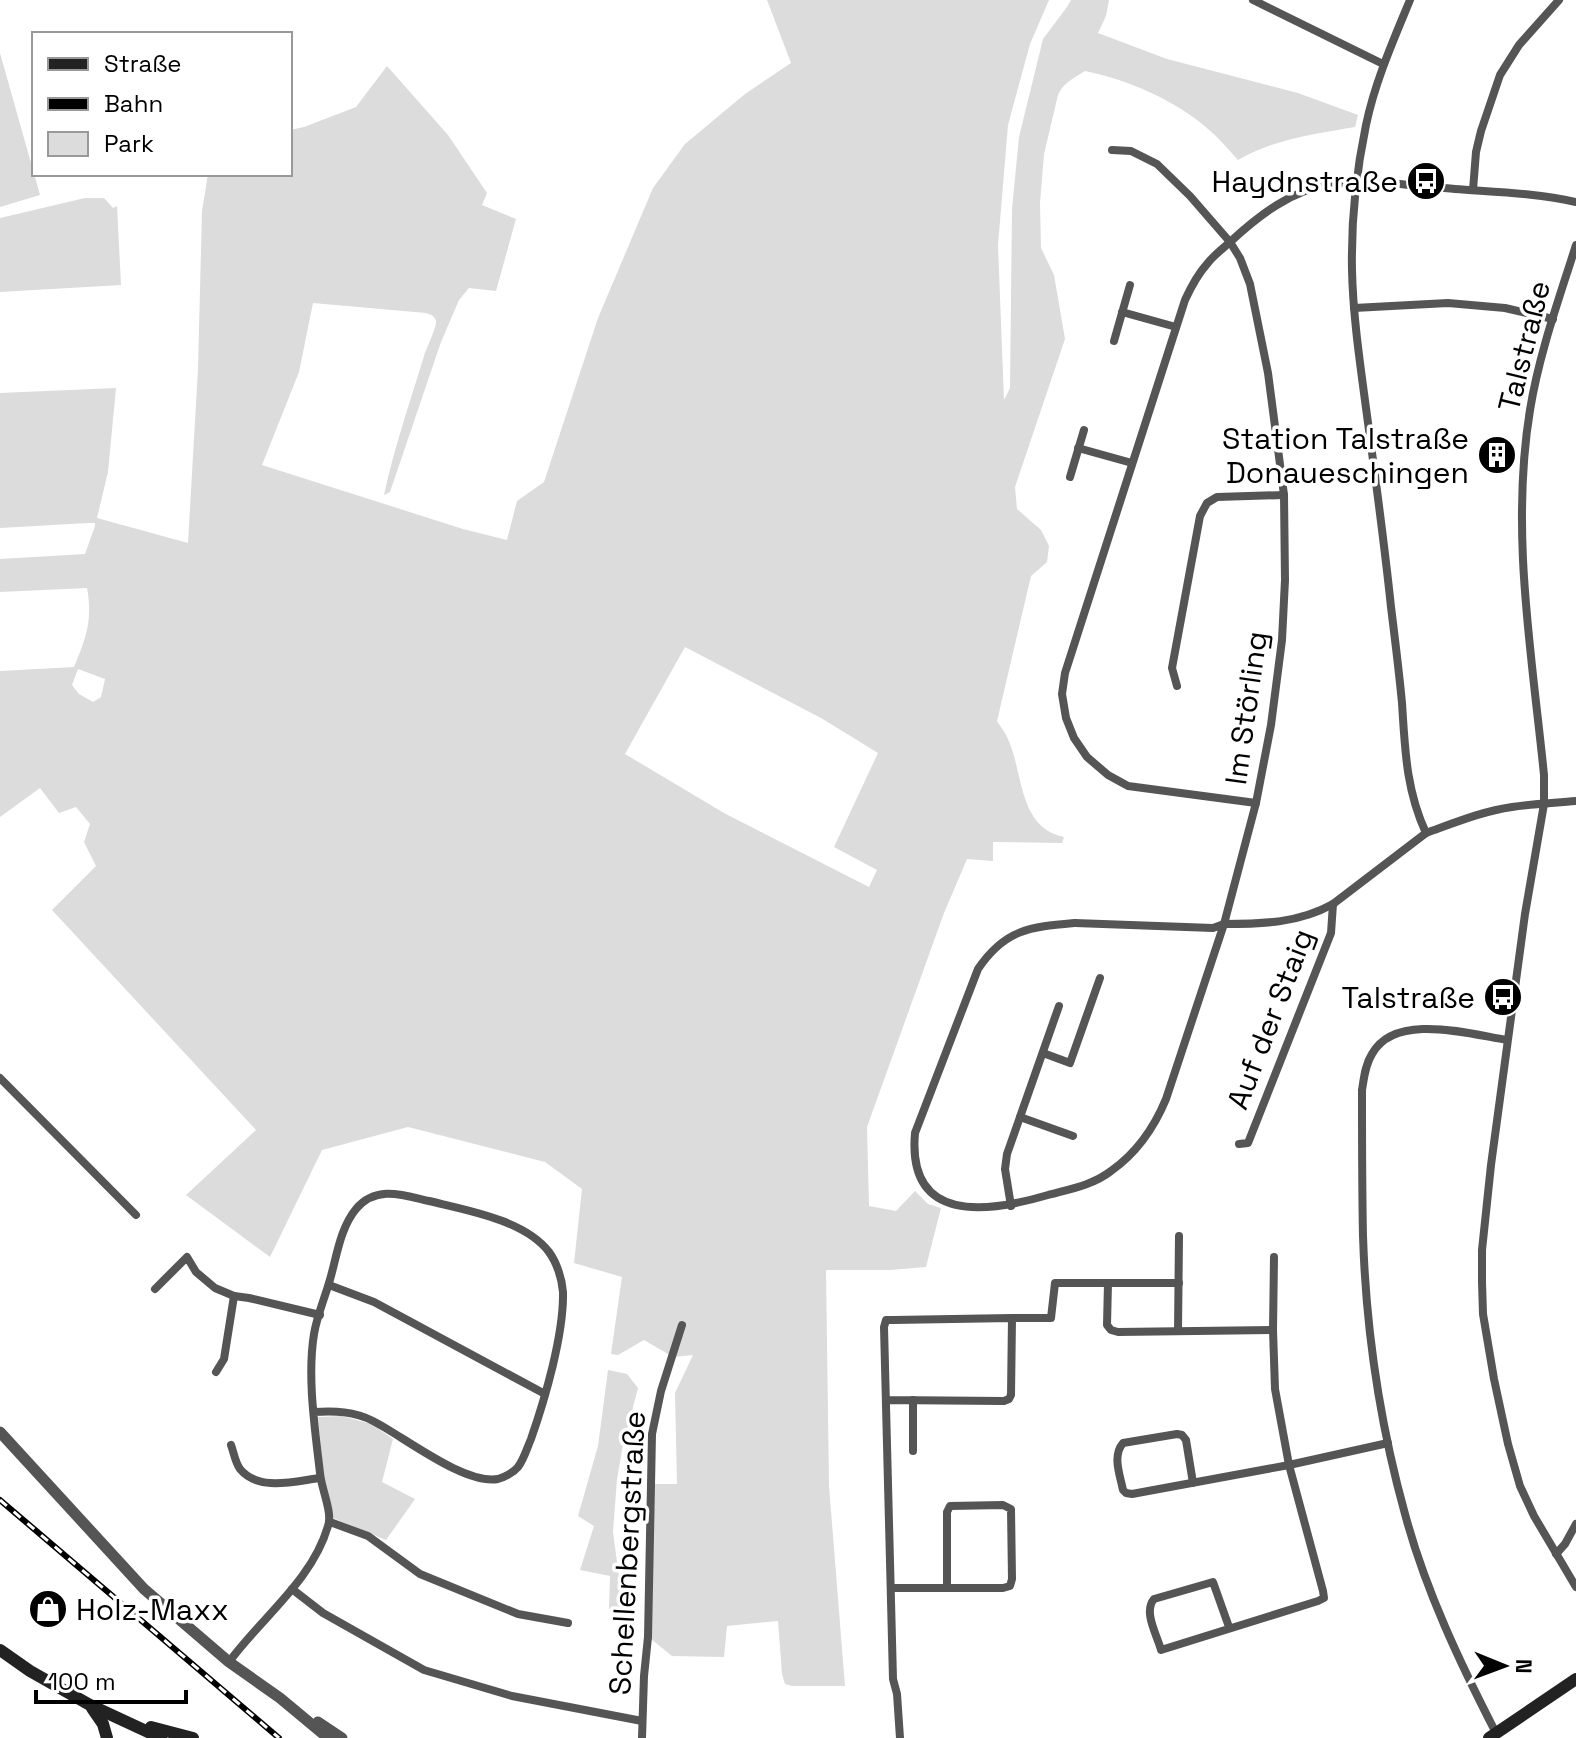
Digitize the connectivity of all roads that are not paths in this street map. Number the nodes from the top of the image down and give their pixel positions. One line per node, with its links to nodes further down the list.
1 (1253, 0): 4 (street)
2 (1410, 0): 4 (street)
3 (1559, 0): 7 (street)
4 (1383, 64): 6 (street)
5 (1112, 150): 9 (street, Im Störling)
6 (1357, 183): 7 (street); 9 (street); 12 (street)
7 (1473, 190): 8 (street)
8 (1576, 202)
9 (1230, 242): 15 (street); 21 (street, Im Störling)
10 (1576, 245): 14 (street, Talstraße)
11 (1130, 285): 13 (street)
12 (1354, 308): 14 (street); 26 (street)
13 (1122, 312): 15 (street); 16 (street)
14 (1553, 319): 25 (street, Talstraße)
15 (1176, 327): 19 (street)
16 (1114, 341)
17 (1084, 430): 18 (street)
18 (1078, 448): 19 (street); 20 (street)
19 (1132, 463): 24 (street)
20 (1070, 477)
21 (1284, 495): 22 (street); 24 (street, Im Störling)
22 (1177, 686)
23 (1576, 801): 25 (street, Im Störling)
24 (1256, 803): 28 (street, Im Störling)
25 (1544, 804): 26 (street, Im Störling); 31 (street, Talstraße)
26 (1426, 833): 27 (street, Im Störling)
27 (1333, 904): 28 (street, Im Störling); 36 (street, Auf der Staig)
28 (1224, 924): 37 (street, Im Störling); 37 (street, Im Störling)
29 (1100, 978): 32 (street)
30 (1059, 1006): 32 (street)
31 (1507, 1040): 57 (street); 65 (street, Talstraße)
32 (1043, 1053): 34 (street)
33 (0, 1078): 38 (street)
34 (1020, 1117): 35 (street); 37 (street)
35 (1073, 1136)
36 (1239, 1144)
37 (1011, 1206)
38 (136, 1215)
39 (1179, 1236): 42 (street)
40 (1274, 1257): 49 (street)
41 (1108, 1283): 42 (street); 47 (street); 50 (street)
42 (1179, 1283): 50 (street)
43 (329, 1285): 46 (street); 52 (street); 52 (street)
44 (155, 1289): 45 (street)
45 (234, 1296): 46 (street); 51 (street)
46 (320, 1315): 55 (street)
47 (1012, 1318): 53 (street); 54 (street)
48 (682, 1325): 78 (street, Schellenbergstraße)
49 (1273, 1330): 50 (street); 60 (street)
50 (1178, 1331)
51 (216, 1372)
52 (545, 1394): 55 (street)
53 (886, 1400): 54 (street); 68 (street)
54 (913, 1400): 59 (street)
55 (314, 1412): 61 (street)
56 (0, 1432): 73 (street)
57 (1388, 1443): 60 (street); 79 (street)
58 (231, 1445): 61 (street)
59 (913, 1451)
60 (1289, 1465): 62 (street); 71 (street)
61 (320, 1478): 63 (street)
62 (1193, 1483): 62 (street)
63 (330, 1522): 69 (street); 70 (street)
64 (1575, 1526): 65 (street)
65 (1556, 1554): 67 (street, Talstraße)
66 (947, 1587): 66 (street); 68 (street)
67 (1576, 1587)
68 (891, 1588): 87 (street)
69 (292, 1589): 73 (street); 78 (street)
70 (568, 1623)
71 (1229, 1627): 71 (street)
72 (0, 1650): 75 (main road)
73 (229, 1662): 76 (street)
74 (1576, 1679): 79 (main road)
75 (90, 1705): 77 (main road); 81 (main road)
76 (296, 1712): 84 (street); 85 (street)
77 (128, 1721): 80 (main road); 81 (main road); 83 (main road)
78 (642, 1721): 86 (street, Schellenbergstraße)
79 (1492, 1736)
80 (157, 1737): 82 (main road)
81 (110, 1738)
82 (134, 1738)
83 (193, 1738)
84 (328, 1738)
85 (342, 1738)
86 (642, 1738)
87 (900, 1738)

